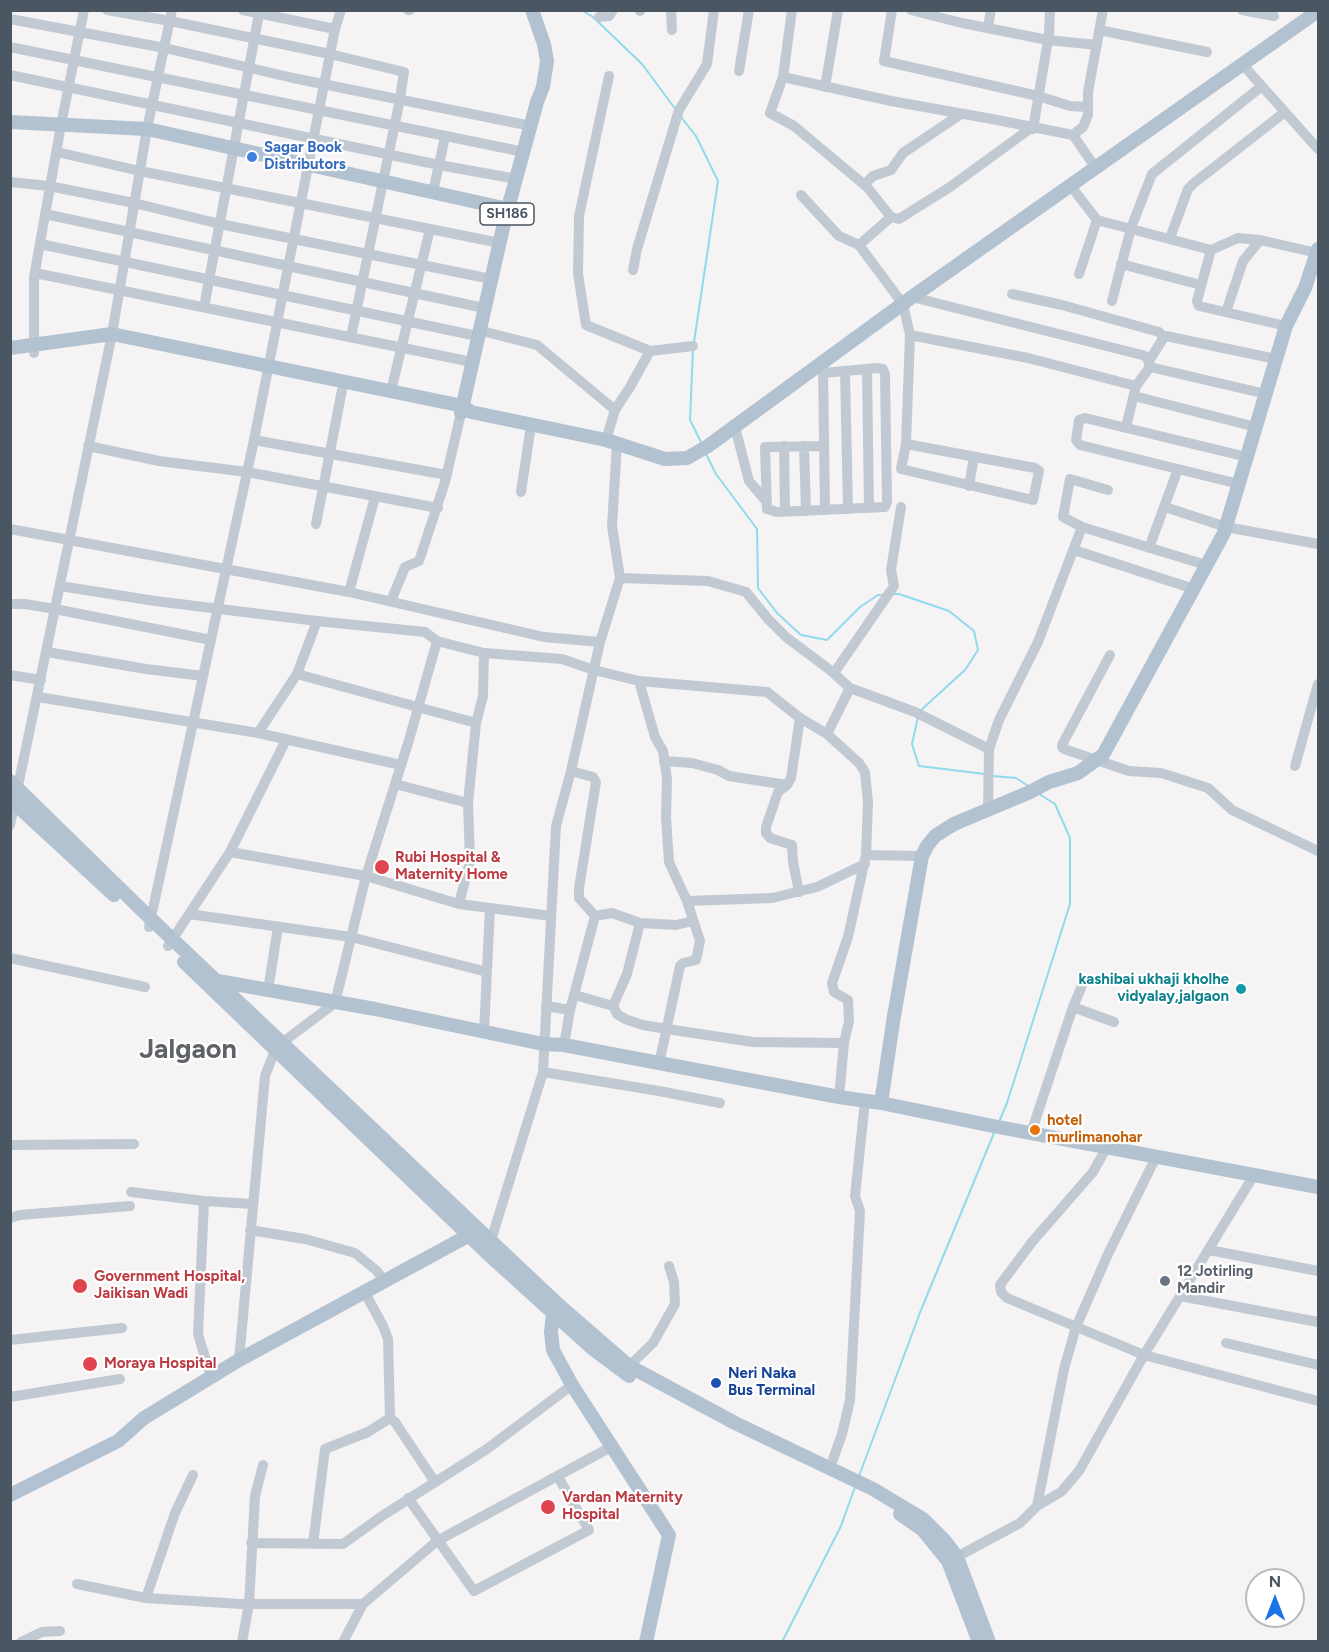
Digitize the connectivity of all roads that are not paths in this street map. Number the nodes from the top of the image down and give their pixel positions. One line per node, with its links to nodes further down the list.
1 (84, 10): 30 (street)
2 (107, 10): 22 (street)
3 (243, 10): 20 (street)
4 (341, 10): 27 (street)
5 (612, 10): 24 (street)
6 (671, 10): 28 (street)
7 (714, 10): 113 (street)
8 (749, 10): 41 (street)
9 (792, 10): 44 (street)
10 (838, 10): 49 (street)
11 (892, 10): 51 (street)
12 (910, 10): 19 (street)
13 (991, 10): 26 (street)
14 (1050, 10): 32 (street)
15 (1103, 10): 29 (street)
16 (1242, 10): 18 (street)
17 (1318, 11): 39 (main road)
18 (1259, 12): 23 (street)
19 (940, 13): 26 (street)
20 (260, 14): 27 (street); 31 (street)
21 (533, 14): 62 (main road, SH186)
22 (171, 16): 31 (street); 35 (street)
23 (1274, 16)
24 (599, 17)
25 (10, 19): 30 (street)
26 (988, 27): 32 (street)
27 (335, 29): 37 (street)
28 (672, 30)
29 (1099, 30): 33 (street); 36 (street)
30 (80, 33): 35 (street); 38 (street)
31 (255, 39): 37 (street); 40 (street)
32 (1048, 40): 33 (street); 51 (street)
33 (1097, 45): 54 (street)
34 (10, 47): 38 (street)
35 (165, 48): 40 (street); 45 (street)
36 (1206, 52)
37 (330, 54): 46 (street); 52 (street)
38 (74, 61): 45 (street); 48 (street)
39 (1243, 65): 47 (street); 77 (main road)
40 (249, 68): 46 (street); 50 (street)
41 (740, 70)
42 (10, 75): 48 (street)
43 (609, 76): 143 (street)
44 (783, 77): 49 (street); 84 (street)
45 (159, 78): 50 (street); 53 (street)
46 (324, 84): 52 (street); 55 (street)
47 (1262, 86): 56 (street); 96 (street)
48 (69, 87): 53 (street); 60 (street)
49 (825, 87): 57 (street)
50 (244, 95): 55 (street); 59 (street)
51 (1038, 96): 54 (street); 64 (street)
52 (400, 99): 61 (street); 62 (street)
53 (153, 105): 59 (street); 65 (street)
54 (1088, 107): 63 (street)
55 (319, 110): 61 (street); 67 (street)
56 (1285, 112): 71 (street); 100 (street)
57 (962, 114): 64 (street); 84 (street)
58 (10, 122): 60 (main road)
59 (239, 122): 67 (street); 70 (street)
60 (61, 124): 65 (main road); 72 (street)
61 (395, 126): 68 (street); 74 (street)
62 (531, 126): 73 (main road, SH186)
63 (1083, 127): 66 (street); 69 (street)
64 (1032, 128): 66 (street); 92 (street)
65 (147, 129): 70 (main road); 78 (street)
66 (1073, 135): 69 (street)
67 (314, 137): 74 (street); 75 (street)
68 (445, 137): 73 (street); 76 (street)
69 (1080, 146): 77 (street)
70 (234, 148): 75 (main road); 85 (street)
71 (1318, 149)
72 (57, 152): 78 (street); 83 (street)
73 (524, 152): 79 (main road, SH186)
74 (389, 153): 76 (street); 80 (street)
75 (309, 164): 80 (main road); 89 (street)
76 (439, 165): 79 (street); 86 (street)
77 (1095, 168): 82 (main road)
78 (140, 171): 85 (street); 88 (street)
79 (517, 179): 90 (main road, SH186)
80 (383, 181): 86 (main road); 93 (street)
81 (10, 182): 83 (street)
82 (1070, 185): 94 (street); 125 (main road)
83 (50, 186): 88 (street); 91 (street)
84 (867, 187): 92 (street)
85 (226, 188): 89 (street); 95 (street)
86 (433, 192): 90 (main road)
87 (801, 195): 104 (street)
88 (134, 203): 95 (street); 98 (street)
89 (301, 203): 93 (street); 99 (street)
90 (508, 208): 102 (main road, SH186)
91 (45, 214): 98 (street); 103 (street)
92 (891, 217): 104 (street)
93 (376, 218): 97 (street); 108 (street)
94 (1097, 219): 96 (street); 115 (street)
95 (220, 224): 99 (street); 106 (street)
96 (1131, 228): 100 (street); 110 (street)
97 (430, 229): 102 (street); 111 (street)
98 (129, 232): 106 (street); 109 (street)
99 (294, 238): 108 (street); 112 (street)
100 (1170, 238): 105 (street)
101 (1260, 240): 105 (street); 107 (street); 130 (street)
102 (500, 243): 117 (main road, SH186)
103 (40, 244): 109 (street); 114 (street)
104 (859, 245): 125 (street)
105 (1210, 250): 120 (street)
106 (215, 251): 112 (street); 118 (street)
107 (1318, 251): 116 (main road)
108 (368, 255): 111 (street); 119 (street)
109 (124, 262): 118 (street); 121 (street)
110 (1121, 264): 120 (street); 126 (street)
111 (422, 265): 117 (street); 122 (street)
112 (289, 267): 119 (street); 124 (street)
113 (633, 270)
114 (35, 273): 121 (street); 142 (street)
115 (1079, 274)
116 (1314, 277): 133 (main road)
117 (491, 279): 128 (main road, SH186)
118 (209, 280): 124 (street); 127 (street)
119 (363, 282): 122 (street); 129 (street)
120 (1201, 285): 130 (street)
121 (119, 290): 127 (street); 138 (street)
122 (415, 294): 128 (street); 131 (street)
123 (1012, 294): 137 (street)
124 (283, 295): 129 (street); 132 (street)
125 (908, 301): 135 (street); 147 (street); 148 (main road)
126 (1112, 301)
127 (204, 308): 132 (street)
128 (484, 308): 134 (main road, SH186)
129 (357, 311): 131 (street); 136 (street)
130 (1226, 312): 133 (street)
131 (408, 321): 134 (street); 140 (street)
132 (278, 322): 136 (street); 150 (street)
133 (1286, 326): 145 (main road)
134 (478, 333): 146 (main road, SH186); 157 (street)
135 (910, 335): 154 (street); 164 (street)
136 (351, 337): 140 (street)
137 (1164, 337): 145 (street); 147 (street)
138 (111, 339): 142 (main road); 150 (main road); 165 (street)
139 (693, 346): 143 (street)
140 (402, 347): 146 (street); 153 (street)
141 (10, 348): 142 (main road)
142 (33, 349): 144 (main road)
143 (650, 351): 157 (street)
144 (10, 357)
145 (1276, 359): 155 (main road)
146 (472, 362): 156 (main road, SH186)
147 (1150, 364): 154 (street); 155 (street)
148 (823, 368): 151 (street); 159 (main road); 168 (street)
149 (867, 369): 151 (street); 185 (street); 185 (street)
150 (268, 370): 152 (main road); 153 (main road); 162 (street)
151 (845, 372): 186 (street)
152 (342, 390): 156 (main road); 169 (street)
153 (391, 391): 156 (main road)
154 (1135, 391): 160 (street); 161 (street)
155 (1266, 394): 161 (main road)
156 (465, 410): 158 (main road); 174 (street)
157 (615, 410): 163 (street)
158 (531, 424): 163 (main road); 179 (street)
159 (735, 427): 163 (main road); 181 (street)
160 (1126, 427): 171 (street); 172 (street)
161 (1256, 427): 171 (main road)
162 (254, 440): 169 (street); 173 (street)
163 (611, 442): 200 (street)
164 (906, 444): 170 (street); 176 (street)
165 (88, 446): 173 (street); 194 (street)
166 (784, 446): 167 (street); 181 (street); 188 (street)
167 (804, 446): 168 (street); 189 (street)
168 (824, 446): 187 (street)
169 (331, 454): 174 (street); 177 (street)
170 (974, 457): 176 (street); 176 (street)
171 (1246, 458): 175 (main road)
172 (1178, 469): 175 (street); 183 (street)
173 (247, 472): 177 (street); 199 (street)
174 (447, 475): 184 (street)
175 (1239, 484): 192 (main road)
176 (969, 486)
177 (324, 487): 180 (street); 190 (street)
178 (1108, 490): 191 (street)
179 (521, 492)
180 (375, 497): 184 (street); 203 (street)
181 (766, 501): 188 (street)
182 (901, 507): 216 (street)
183 (1166, 507): 192 (street); 196 (street)
184 (438, 508): 204 (street)
185 (869, 508): 186 (street)
186 (848, 509): 187 (street)
187 (825, 510): 189 (street)
188 (785, 511): 189 (street)
189 (806, 511)
190 (316, 524)
191 (1082, 526): 196 (street); 197 (street)
192 (1226, 527): 195 (street); 198 (main road)
193 (10, 529): 194 (street)
194 (69, 541): 199 (street); 201 (street)
195 (1318, 544)
196 (1149, 548): 198 (street)
197 (1074, 550): 202 (street); 233 (street)
198 (1206, 566): 202 (main road)
199 (226, 568): 203 (street); 207 (street)
200 (620, 578): 211 (street); 216 (street)
201 (60, 586): 206 (street); 207 (street)
202 (1194, 589): 235 (main road)
203 (349, 592): 204 (street)
204 (391, 601): 211 (street)
205 (10, 604): 206 (street)
206 (55, 609): 209 (street); 212 (street)
207 (217, 609): 208 (street); 209 (street)
208 (317, 621): 210 (street); 217 (street)
209 (210, 640): 219 (street)
210 (437, 641): 213 (street); 225 (street)
211 (600, 642): 215 (street)
212 (47, 652): 219 (street); 220 (street)
213 (484, 653): 215 (street); 228 (street)
214 (1110, 655): 235 (street)
215 (594, 670): 221 (street); 238 (street)
216 (834, 673): 223 (street)
217 (297, 674): 225 (street); 230 (street)
218 (10, 675): 220 (street)
219 (203, 676): 227 (street)
220 (41, 680): 224 (street)
221 (639, 681): 226 (street); 234 (street)
222 (1318, 684): 229 (street)
223 (850, 688): 231 (street); 233 (street)
224 (38, 697): 227 (street); 241 (street)
225 (418, 708): 228 (street); 236 (street)
226 (800, 718): 231 (street); 240 (street)
227 (193, 721): 230 (street); 258 (street)
228 (476, 723): 242 (street)
229 (1313, 726): 237 (street)
230 (258, 733): 232 (street)
231 (827, 734): 248 (street)
232 (286, 740): 236 (street); 246 (street)
233 (989, 749): 243 (street)
234 (664, 761): 240 (street); 251 (street)
235 (1096, 761): 243 (main road); 245 (street)
236 (401, 765): 239 (street)
237 (1295, 766)
238 (571, 771): 255 (street); 256 (street)
239 (395, 784): 242 (street); 249 (street)
240 (787, 785): 250 (street)
241 (14, 793): 244 (street); 258 (main road)
242 (468, 803): 252 (street)
243 (988, 809): 247 (main road)
244 (10, 825)
245 (1318, 851)
246 (230, 852): 249 (street); 254 (street)
247 (922, 856): 248 (street); 288 (main road)
248 (866, 859): 250 (street); 279 (street)
249 (366, 876): 252 (street); 261 (street)
250 (799, 891): 251 (street)
251 (687, 901): 257 (street)
252 (459, 904): 253 (street)
253 (490, 908): 256 (street); 264 (street)
254 (189, 914): 260 (street); 262 (street)
255 (595, 915): 259 (street); 270 (street)
256 (551, 916): 272 (street)
257 (693, 921): 259 (street); 277 (street)
258 (150, 922): 262 (main road)
259 (640, 922): 273 (street)
260 (278, 927): 261 (street); 269 (street)
261 (351, 937): 264 (street); 271 (street)
262 (170, 942): 265 (main road); 266 (main road)
263 (10, 958): 268 (street)
264 (487, 972): 278 (street)
265 (200, 977): 266 (main road); 282 (main road)
266 (217, 981): 269 (main road); 282 (main road)
267 (1084, 981): 274 (street)
268 (145, 987)
269 (268, 990): 271 (main road)
270 (575, 995): 273 (street); 275 (street)
271 (335, 1003): 278 (main road); 282 (street)
272 (546, 1006): 275 (street); 280 (street)
273 (613, 1006): 277 (street)
274 (1073, 1007): 276 (street); 289 (street)
275 (570, 1010): 281 (street)
276 (1114, 1022)
277 (667, 1029): 279 (street); 283 (street)
278 (484, 1032): 280 (main road)
279 (844, 1042): 285 (street)
280 (543, 1044): 281 (main road); 284 (street)
281 (564, 1045): 283 (main road)
282 (279, 1046): 298 (street); 302 (main road)
283 (659, 1064): 285 (main road)
284 (543, 1072): 287 (street); 303 (street)
285 (839, 1097): 286 (main road)
286 (865, 1101): 288 (main road); 330 (street)
287 (720, 1103)
288 (881, 1103): 289 (main road)
289 (1031, 1133): 292 (main road)
290 (134, 1144): 291 (street)
291 (10, 1145)
292 (1107, 1148): 293 (main road); 312 (street)
293 (1156, 1157): 294 (main road); 312 (street)
294 (1254, 1175): 295 (main road); 304 (street)
295 (1318, 1187)
296 (131, 1192): 297 (street)
297 (204, 1201): 298 (street); 320 (street)
298 (253, 1204): 301 (street)
299 (130, 1206): 300 (street)
300 (10, 1218)
301 (250, 1230): 307 (street); 317 (street)
302 (474, 1232): 303 (main road); 307 (main road)
303 (489, 1247): 310 (main road)
304 (1209, 1250): 306 (street); 309 (street)
305 (669, 1266): 319 (street)
306 (1318, 1271)
307 (385, 1282): 308 (main road)
308 (365, 1293): 317 (main road); 326 (street)
309 (1180, 1296): 311 (street); 316 (street)
310 (557, 1310): 319 (main road); 322 (main road); 325 (main road)
311 (1318, 1322)
312 (1076, 1327): 316 (street); 337 (street)
313 (122, 1328): 314 (street)
314 (10, 1340)
315 (1226, 1343): 318 (street)
316 (1144, 1355): 324 (street); 337 (street)
317 (239, 1360): 320 (main road)
318 (1318, 1365)
319 (629, 1366): 325 (main road)
320 (211, 1377): 335 (main road)
321 (120, 1379): 323 (street)
322 (572, 1385): 328 (main road); 333 (street)
323 (10, 1396)
324 (1318, 1401)
325 (687, 1403): 327 (main road)
326 (390, 1418): 333 (street); 340 (street)
327 (757, 1437): 330 (main road); 334 (main road)
328 (611, 1448): 332 (street); 350 (main road)
329 (263, 1465): 339 (street)
330 (830, 1468): 334 (main road)
331 (193, 1475): 343 (street)
332 (558, 1477): 338 (street); 338 (street)
333 (435, 1482): 336 (street)
334 (853, 1483): 341 (main road)
335 (10, 1495)
336 (408, 1498): 338 (street); 340 (street)
337 (1037, 1506): 341 (street)
338 (438, 1541): 345 (street)
339 (251, 1543): 340 (street); 344 (street)
340 (313, 1544)
341 (953, 1559): 351 (main road); 352 (main road)
342 (77, 1584): 343 (street)
343 (146, 1598): 344 (street)
344 (249, 1604): 345 (street); 348 (street)
345 (363, 1605): 349 (street)
346 (60, 1631): 347 (street)
347 (21, 1641)
348 (242, 1641)
349 (343, 1641)
350 (646, 1641)
351 (979, 1641)
352 (989, 1641)

